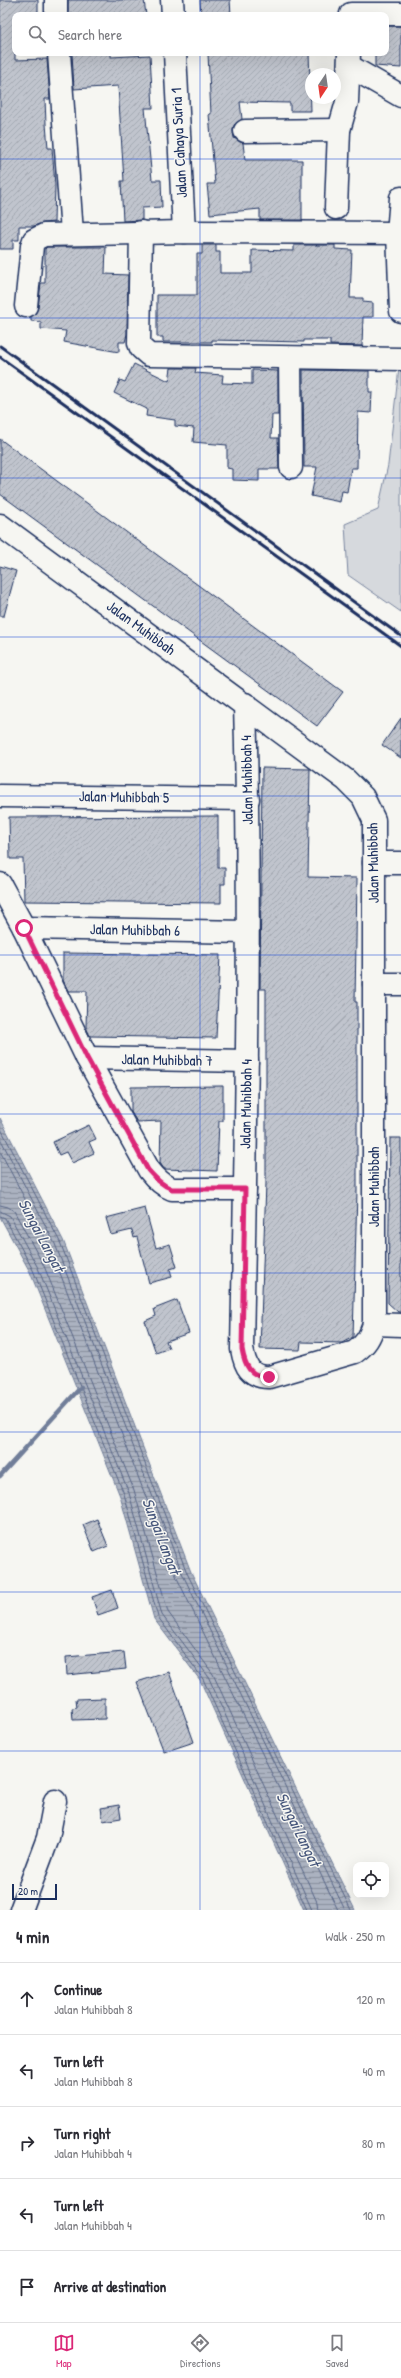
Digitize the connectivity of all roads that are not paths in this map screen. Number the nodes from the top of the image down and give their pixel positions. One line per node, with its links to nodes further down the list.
1 (56, 0): 4 (street)
2 (172, 0): 5 (street)
3 (351, 10): 6 (street)
4 (56, 12)
5 (172, 12)
6 (376, 12)
7 (389, 13): 8 (street)
8 (401, 14)
9 (59, 56): 19 (street)
10 (175, 56): 18 (street, Jalan Cahaya Suria 1)
11 (349, 60): 12 (street); 13 (street)
12 (401, 96)
13 (339, 130): 14 (street); 16 (street)
14 (245, 131)
15 (401, 198): 20 (street)
16 (336, 208)
17 (141, 232): 18 (street); 19 (street); 23 (street)
18 (184, 232): 20 (street)
19 (72, 233): 21 (street)
20 (398, 233): 22 (street)
21 (26, 306)
22 (401, 311)
23 (290, 358): 24 (street); 25 (street)
24 (401, 359)
25 (291, 467)
26 (0, 525): 27 (street, Jalan Muhibbah)
27 (245, 704): 29 (street, Jalan Muhibbah 4); 30 (street, Jalan Muhibbah)
28 (0, 796): 29 (street, Jalan Muhibbah 5)
29 (248, 799): 34 (street, Jalan Muhibbah 4)
30 (374, 863): 31 (street); 35 (street, Jalan Muhibbah)
31 (401, 863)
32 (0, 884): 33 (street)
33 (24, 928): 34 (street, Jalan Muhibbah 6); 37 (street)
34 (246, 932): 38 (street, Jalan Muhibbah 4)
35 (374, 984): 36 (street); 41 (street, Jalan Muhibbah)
36 (401, 984)
37 (87, 1058): 38 (street, Jalan Muhibbah 7); 39 (street)
38 (247, 1061): 39 (street, Jalan Muhibbah 4)
39 (245, 1189): 41 (street, Jalan Muhibbah 4)
40 (401, 1325): 41 (street)
41 (372, 1331)
42 (55, 1801): 43 (street)
43 (21, 1910)

